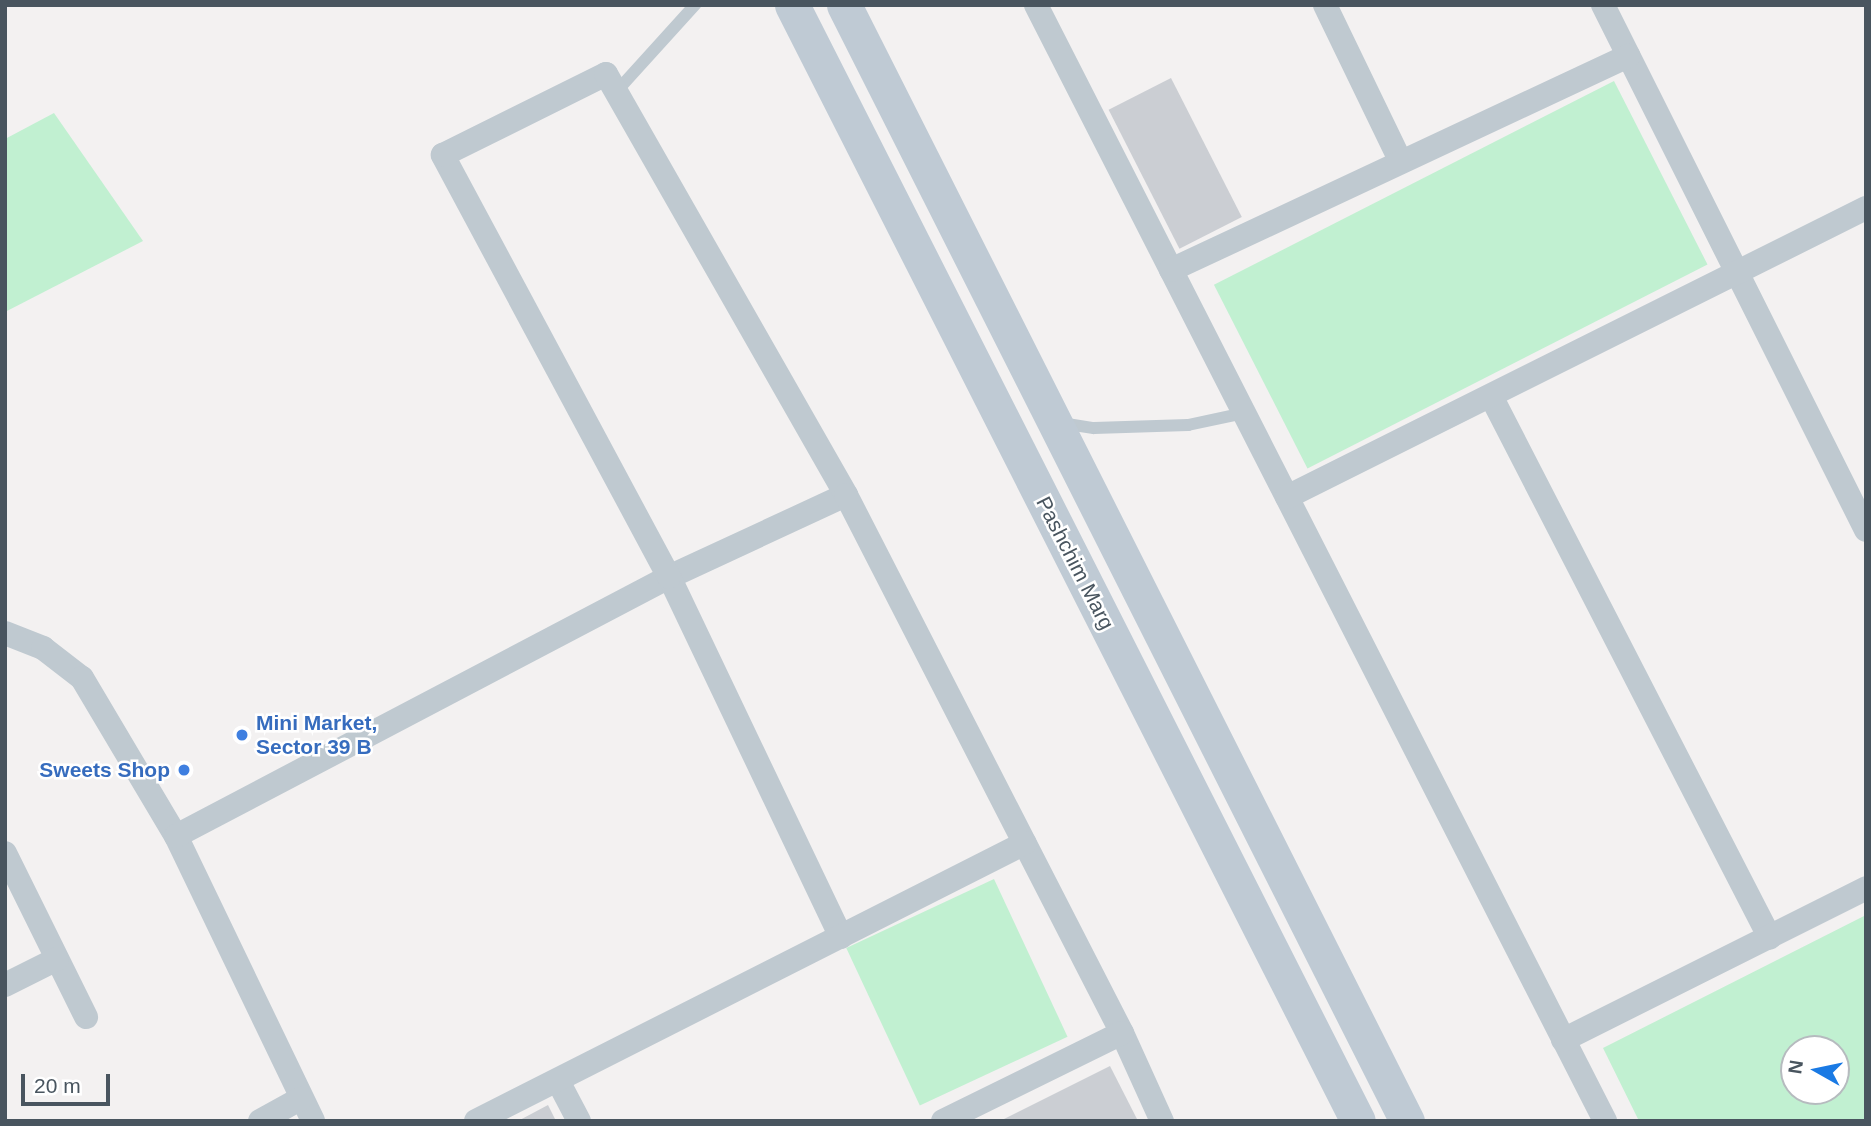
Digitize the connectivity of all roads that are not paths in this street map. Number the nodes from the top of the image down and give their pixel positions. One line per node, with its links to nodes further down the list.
1 (695, 5): 8 (lane)
2 (792, 5): 40 (main road, Pashchim Marg)
3 (844, 5): 15 (main road)
4 (1036, 5): 11 (street)
5 (1325, 5): 9 (street)
6 (1603, 5): 7 (street)
7 (1628, 56): 9 (street); 12 (street)
8 (616, 92): 16 (street); 19 (street)
9 (1400, 160): 11 (street)
10 (1866, 208): 12 (street)
11 (1171, 270): 14 (street)
12 (1737, 271): 13 (street); 18 (street)
13 (1492, 398): 17 (street); 26 (street)
14 (1244, 413): 15 (lane); 17 (street)
15 (1054, 422): 41 (main road)
16 (846, 495): 19 (street); 22 (street)
17 (1287, 497): 31 (street)
18 (1866, 530)
19 (669, 577): 21 (street); 25 (street)
20 (5, 632): 21 (street)
21 (176, 835): 33 (street)
22 (1025, 843): 25 (street); 30 (street)
23 (5, 853): 27 (street)
24 (1866, 888): 26 (street)
25 (841, 937): 32 (street)
26 (1770, 938): 31 (street)
27 (57, 959): 28 (street); 29 (street)
28 (5, 985)
29 (86, 1017)
30 (1122, 1033): 38 (street); 39 (street)
31 (1563, 1040): 42 (street)
32 (558, 1081): 36 (street); 37 (street)
33 (300, 1099): 34 (street); 35 (street)
34 (260, 1121)
35 (313, 1121)
36 (476, 1121)
37 (579, 1121)
38 (943, 1121)
39 (1162, 1121)
40 (1358, 1121)
41 (1407, 1121)
42 (1605, 1121)

